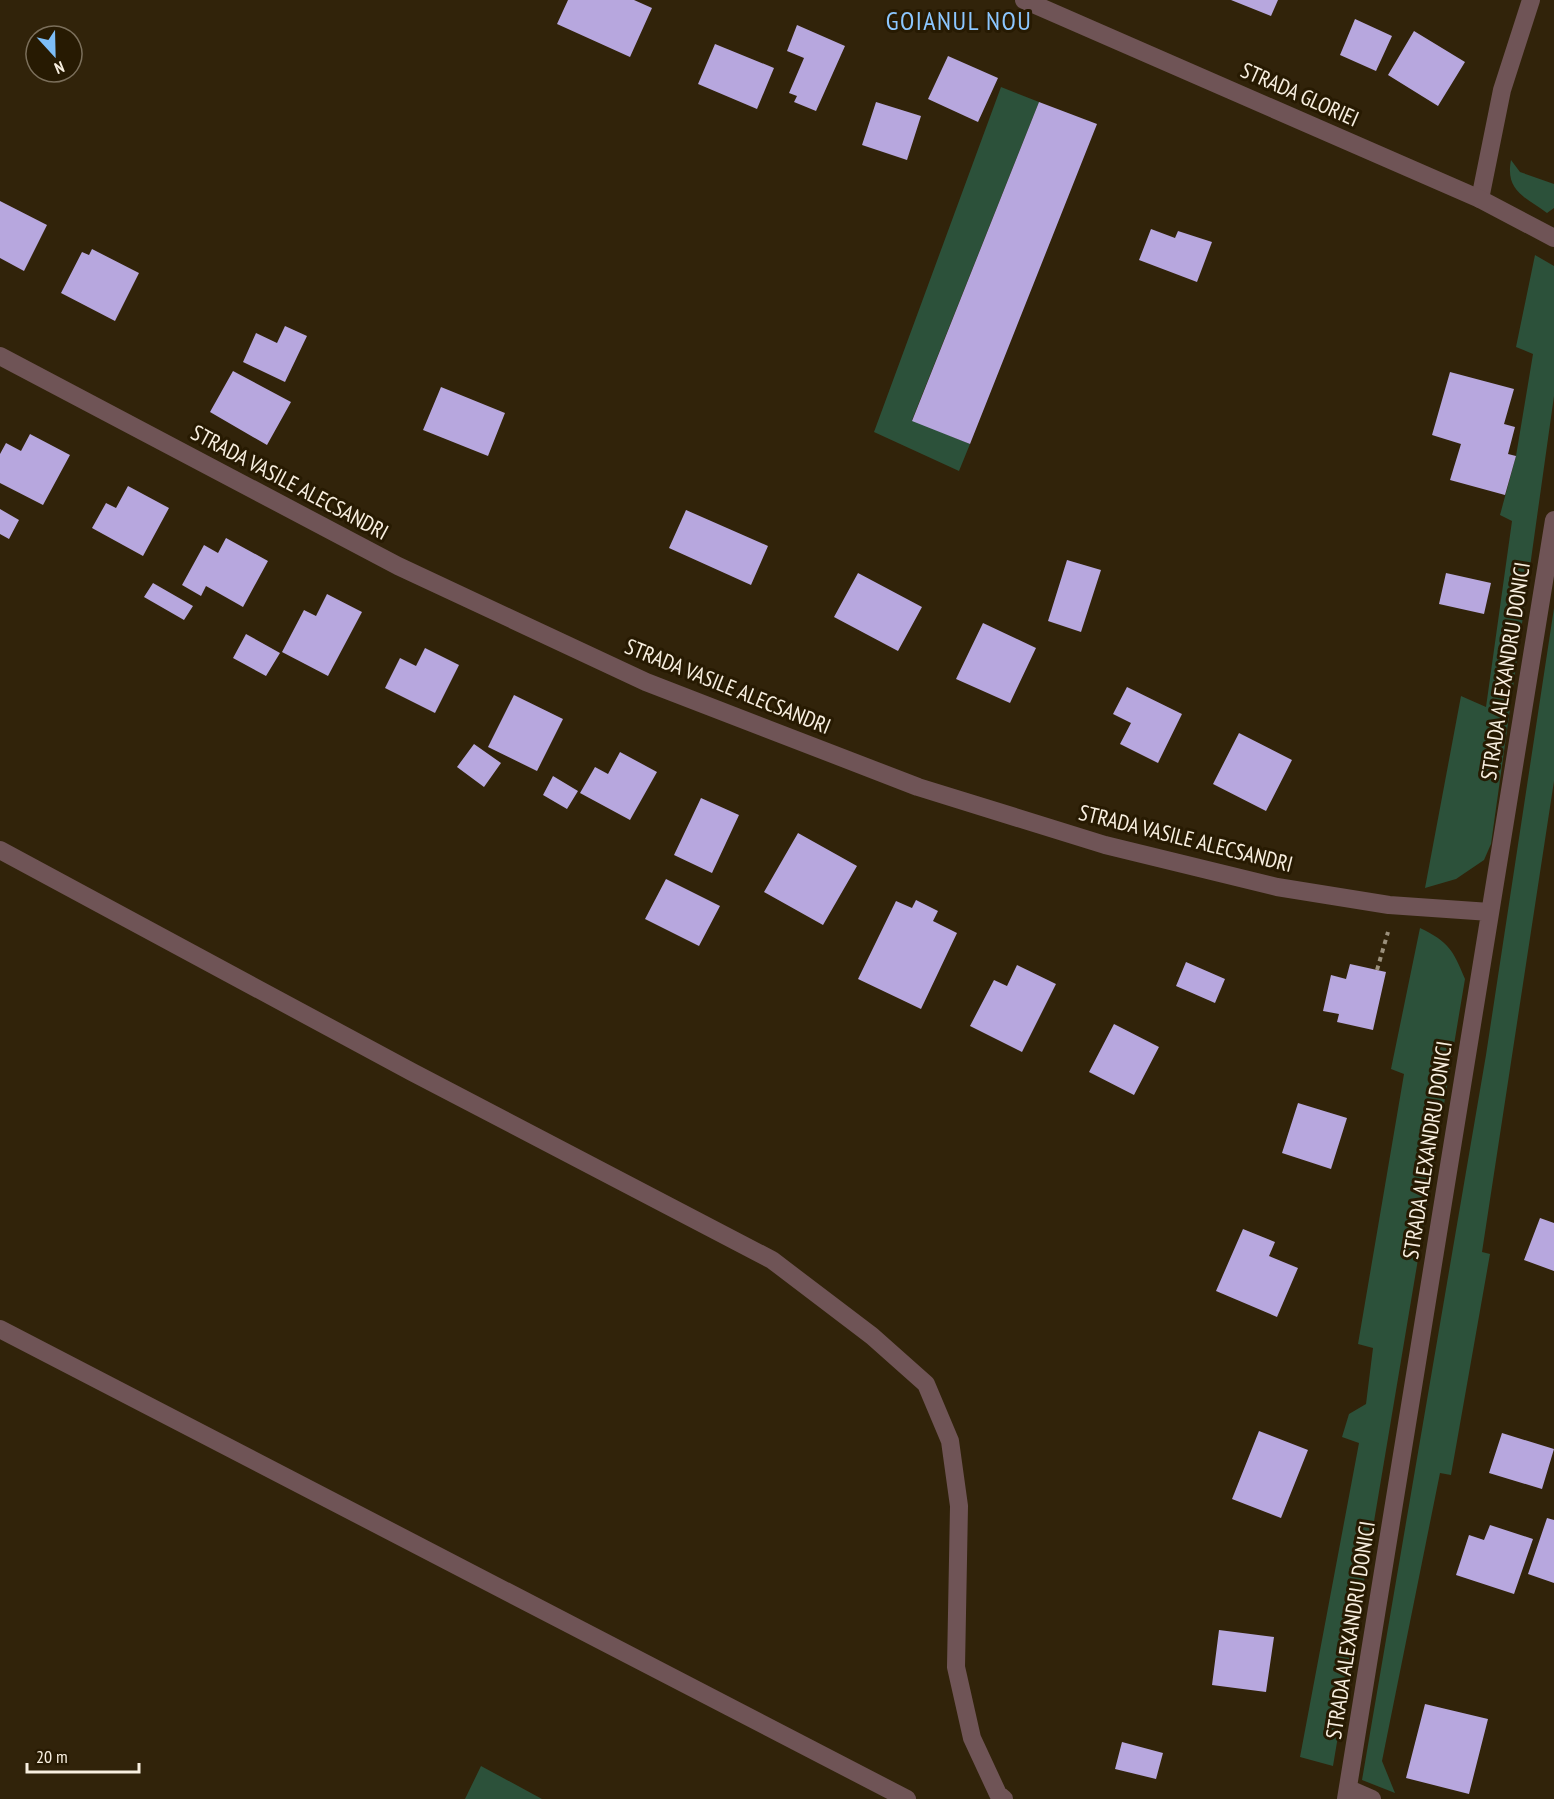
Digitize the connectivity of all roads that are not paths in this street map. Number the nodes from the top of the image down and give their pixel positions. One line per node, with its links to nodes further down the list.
1 (1024, 0): 3 (street, STRADA GLORIEI)
2 (1532, 0): 3 (street)
3 (1480, 199): 4 (street, STRADA GLORIEI)
4 (1554, 238)
5 (0, 356): 8 (street, STRADA VASILE ALECSANDRI)
6 (1554, 520): 8 (street, STRADA ALEXANDRU DONICI)
7 (0, 850): 12 (street)
8 (1490, 912): 10 (street, STRADA ALEXANDRU DONICI)
9 (0, 1329): 11 (street)
10 (1348, 1794): 13 (street, STRADA ALEXANDRU DONICI)
11 (907, 1799)
12 (1004, 1799)
13 (1372, 1799)

